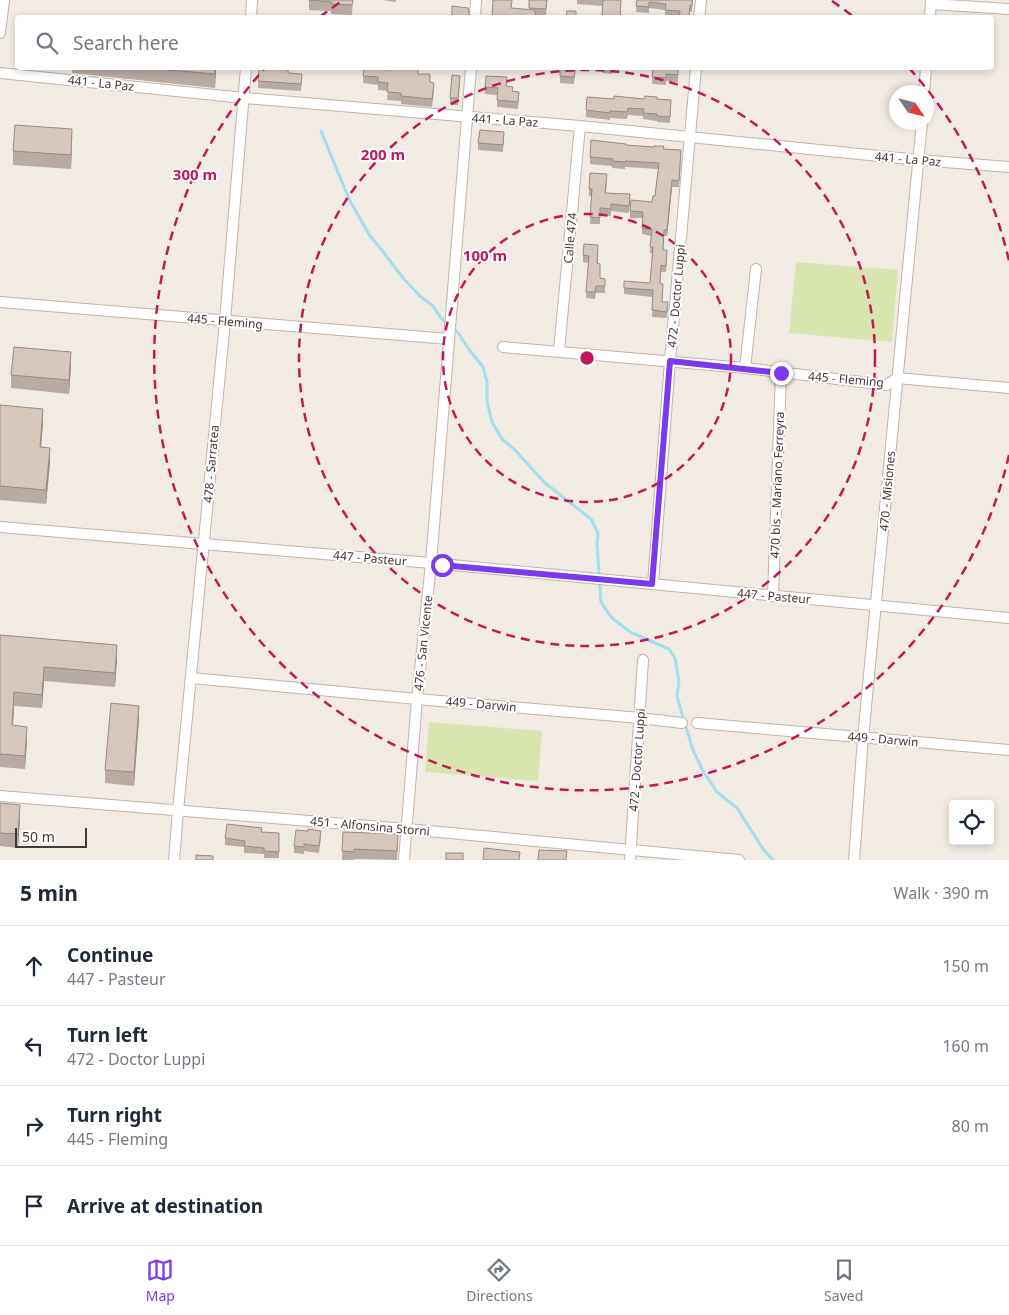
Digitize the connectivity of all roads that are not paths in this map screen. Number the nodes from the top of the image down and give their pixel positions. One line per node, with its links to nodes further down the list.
1 (4, 0): 11 (street)
2 (252, 0): 7 (street)
3 (476, 0): 8 (street)
4 (701, 0): 9 (street)
5 (931, 2): 6 (street); 10 (street)
6 (1009, 9)
7 (250, 15)
8 (475, 15)
9 (699, 15)
10 (930, 15)
11 (0, 33)
12 (246, 70): 18 (street, 478 - Sarratea)
13 (471, 70): 19 (street)
14 (696, 70): 22 (street, 472 - Doctor Luppi)
15 (926, 70): 17 (street)
16 (0, 72): 18 (street, 441 - La Paz)
17 (925, 85)
18 (244, 98): 19 (street, 441 - La Paz); 27 (street, 478 - Sarratea)
19 (468, 117): 20 (street, 441 - La Paz); 28 (street, 476 - San Vicente)
20 (580, 126): 22 (street, 441 - La Paz); 30 (street, Calle 474)
21 (921, 130): 23 (street, 470 - Misiones)
22 (690, 136): 23 (street, 441 - La Paz); 31 (street, 472 - Doctor Luppi)
23 (919, 160): 24 (street, 441 - La Paz); 34 (street, 470 - Misiones)
24 (1009, 167)
25 (756, 269): 32 (street)
26 (0, 302): 27 (street, 445 - Fleming)
27 (224, 321): 28 (street, 445 - Fleming); 37 (street, 478 - Sarratea)
28 (449, 337): 38 (street, 476 - San Vicente)
29 (503, 347): 30 (street, 445 - Fleming)
30 (559, 351): 31 (street, 445 - Fleming)
31 (670, 361): 32 (street, 445 - Fleming); 39 (street, 472 - Doctor Luppi)
32 (745, 368): 33 (street, 445 - Fleming)
33 (781, 373): 34 (street, 445 - Fleming); 40 (street, 470 bis - Mariano Ferreyra)
34 (897, 378): 35 (street, 445 - Fleming); 41 (street, 470 - Misiones)
35 (1009, 388)
36 (0, 528): 37 (street, 447 - Pasteur)
37 (203, 544): 38 (street, 447 - Pasteur); 44 (street, 478 - Sarratea)
38 (431, 564): 39 (street, 447 - Pasteur); 45 (street, 476 - San Vicente)
39 (652, 584): 40 (street, 447 - Pasteur)
40 (773, 596): 41 (street, 447 - Pasteur)
41 (876, 606): 42 (street, 447 - Pasteur); 49 (street, 470 - Misiones)
42 (1009, 618)
43 (643, 660): 46 (street, 472 - Doctor Luppi)
44 (191, 678): 45 (street, 449 - Darwin); 52 (street, 478 - Sarratea)
45 (417, 699): 46 (street, 449 - Darwin); 53 (street, 476 - San Vicente)
46 (640, 718): 47 (street, 449 - Darwin); 54 (street, 472 - Doctor Luppi)
47 (682, 723)
48 (697, 723): 49 (street, 449 - Darwin)
49 (863, 738): 50 (street, 449 - Darwin); 58 (street, 470 - Misiones)
50 (1009, 750)
51 (0, 796): 52 (street, 451 - Alfonsina Storni)
52 (178, 810): 53 (street, 451 - Alfonsina Storni); 55 (street, 478 - Sarratea)
53 (407, 829): 54 (street, 451 - Alfonsina Storni); 56 (street, 476 - San Vicente)
54 (630, 855): 57 (street, 451 - Alfonsina Storni)
55 (174, 860)
56 (404, 860)
57 (739, 860)
58 (854, 860)

